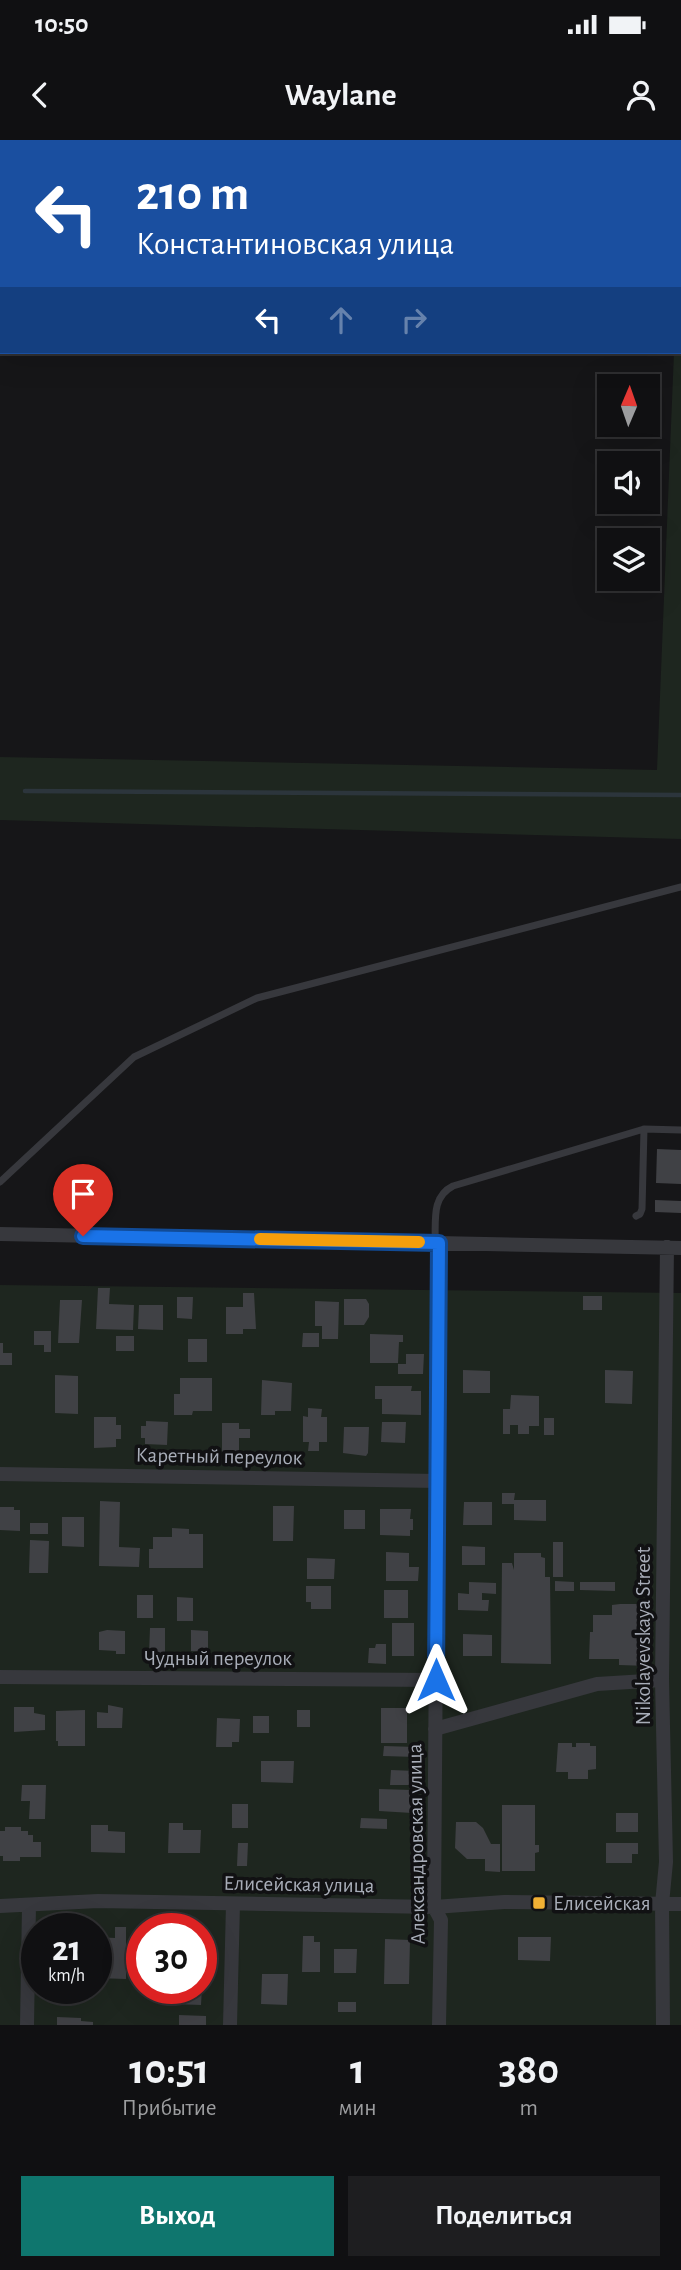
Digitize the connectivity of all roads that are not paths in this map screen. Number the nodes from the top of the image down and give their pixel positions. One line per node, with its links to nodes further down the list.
1 (681, 887): 4 (lane)
2 (643, 1129): 3 (lane); 5 (lane); 7 (lane)
3 (681, 1130)
4 (0, 1182)
5 (636, 1216)
6 (0, 1234): 7 (street)
7 (437, 1243): 8 (street); 10 (street, Александровская улица)
8 (674, 1248): 13 (street, Nikolayevskaya Street)
9 (0, 1474): 10 (street, Каретный переулок)
10 (437, 1481): 12 (street, Александровская улица)
11 (0, 1677): 12 (street, Чудный переулок)
12 (436, 1680): 14 (street, Александровская улица)
13 (662, 1680): 14 (street); 15 (street, Nikolayevskaya Street)
14 (435, 1729): 20 (street, Александровская улица)
15 (662, 1903): 17 (street, Елисейская улица); 20 (street, Елисейская улица); 24 (street, Nikolayevskaya Street)
16 (233, 1904): 19 (street, Елисейская улица); 20 (street, Елисейская улица); 22 (street)
17 (681, 1904)
18 (0, 1906): 19 (street, Елисейская улица)
19 (29, 1906): 21 (street)
20 (434, 1908): 23 (street, Александровская улица)
21 (27, 2025)
22 (230, 2025)
23 (439, 2025)
24 (663, 2025)

